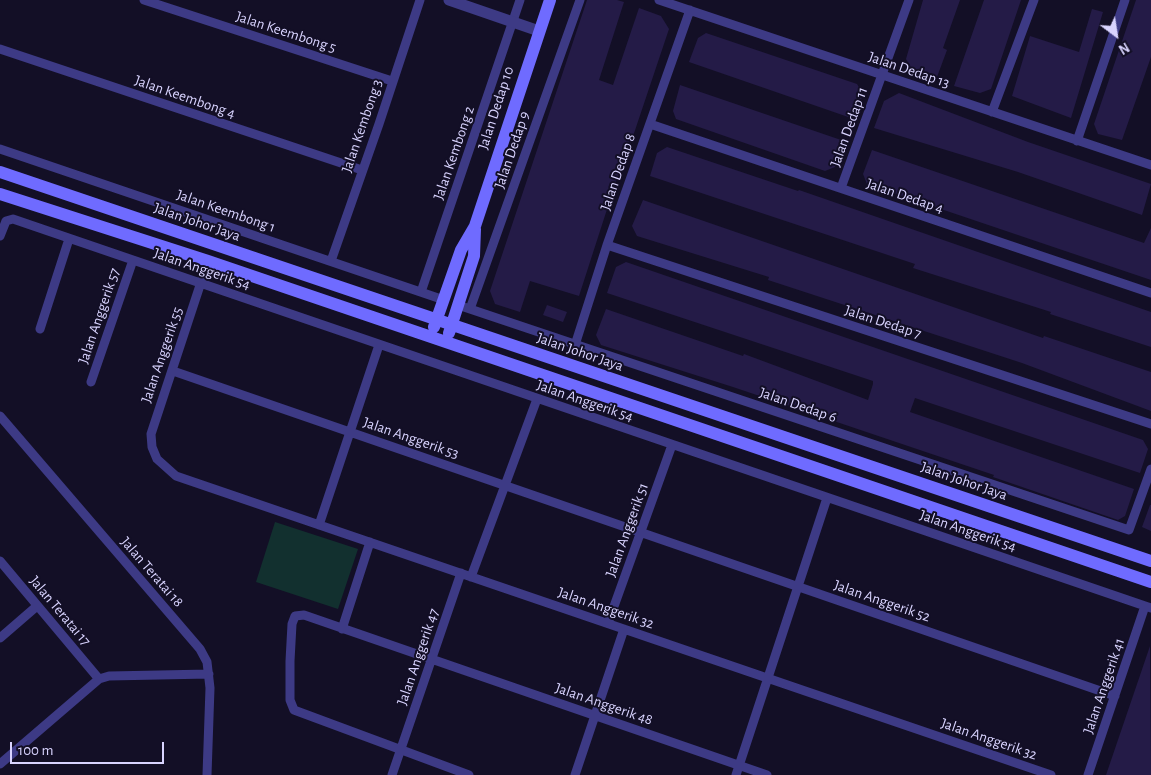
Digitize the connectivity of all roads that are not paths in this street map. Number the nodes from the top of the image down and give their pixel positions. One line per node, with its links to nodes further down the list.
1 (144, 0): 16 (street, Jalan Keembong 5)
2 (420, 0): 16 (street, Jalan Kembong 3)
3 (449, 0): 12 (street)
4 (520, 0): 12 (street, Jalan Kembong 2)
5 (550, 0): 13 (main road, Jalan Dedap 10)
6 (580, 0): 38 (street, Jalan Dedap 9)
7 (659, 0): 11 (street, Jalan Dedap 13)
8 (909, 0): 15 (street, Jalan Dedap 11)
9 (1034, 0): 17 (street)
10 (1124, 0): 19 (street)
11 (690, 10): 15 (street, Jalan Dedap 13); 18 (street, Jalan Dedap 8)
12 (513, 22): 13 (street); 34 (street, Jalan Kembong 2)
13 (539, 31): 26 (main road, Jalan Dedap 10)
14 (0, 49): 22 (street, Jalan Keembong 4)
15 (883, 75): 17 (street, Jalan Dedap 13); 24 (street, Jalan Dedap 11)
16 (392, 81): 22 (street, Jalan Kembong 3)
17 (992, 112): 19 (street, Jalan Dedap 13)
18 (650, 124): 24 (street, Jalan Dedap 4); 29 (street, Jalan Dedap 8)
19 (1077, 141): 21 (street, Jalan Dedap 13)
20 (0, 148): 32 (street, Jalan Keembong 1)
21 (1151, 166)
22 (362, 170): 32 (street, Jalan Kembong 3)
23 (0, 172): 39 (main road, Jalan Johor Jaya)
24 (841, 188): 35 (street, Jalan Dedap 4)
25 (0, 194): 31 (main road)
26 (475, 226): 36 (main road, Jalan Dedap 10); 37 (main road, Jalan Dedap 10)
27 (0, 236): 28 (street, Jalan Anggerik 54)
28 (69, 239): 30 (street, Jalan Anggerik 54); 41 (street)
29 (607, 245): 44 (street, Jalan Dedap 8); 50 (street, Jalan Dedap 7)
30 (133, 260): 33 (street, Jalan Anggerik 54); 47 (street, Jalan Anggerik 57)
31 (208, 261): 33 (street, Jalan Anggerik 55); 42 (main road)
32 (331, 261): 34 (street, Jalan Keembong 1)
33 (200, 284): 45 (street, Jalan Anggerik 54); 46 (street, Jalan Anggerik 55)
34 (421, 292): 36 (street, Jalan Keembong 1)
35 (1151, 294)
36 (444, 300): 39 (main road, Jalan Dedap 10)
37 (458, 305): 38 (street, Jalan Dedap 6); 40 (main road, Jalan Dedap 10)
38 (470, 309): 44 (street, Jalan Dedap 6)
39 (437, 321): 40 (main road, Jalan Johor Jaya); 42 (main road, Jalan Dedap 10)
40 (451, 326): 43 (main road, Jalan Dedap 10); 61 (main road, Jalan Johor Jaya)
41 (40, 329)
42 (431, 337): 43 (main road)
43 (446, 342): 64 (main road)
44 (575, 345): 54 (street, Jalan Dedap 6)
45 (379, 346): 48 (street, Jalan Anggerik 54); 51 (street)
46 (173, 371): 51 (street, Jalan Anggerik 53); 53 (street, Jalan Anggerik 55)
47 (91, 382)
48 (537, 399): 52 (street, Jalan Anggerik 54); 55 (street)
49 (0, 416): 73 (street, Jalan Teratai 18)
50 (1151, 424)
51 (350, 432): 55 (street, Jalan Anggerik 53); 57 (street)
52 (672, 445): 56 (street, Jalan Anggerik 54); 58 (street, Jalan Anggerik 51)
53 (157, 459): 57 (street, Jalan Anggerik 32)
54 (1151, 469)
55 (505, 485): 58 (street, Jalan Anggerik 53); 63 (street)
56 (827, 498): 65 (street); 67 (street, Jalan Anggerik 54)
57 (319, 525): 59 (street, Jalan Anggerik 32)
58 (641, 532): 65 (street, Jalan Anggerik 52); 68 (street, Jalan Anggerik 51)
59 (370, 542): 62 (street, Jalan Anggerik 32); 69 (street)
60 (0, 561): 66 (street, Jalan Teratai 17)
61 (1151, 561)
62 (461, 573): 63 (street, Jalan Anggerik 32); 72 (street, Jalan Anggerik 47)
63 (471, 577): 68 (street, Jalan Anggerik 32)
64 (1151, 582)
65 (798, 586): 74 (street); 76 (street, Jalan Anggerik 52)
66 (37, 606): 71 (street); 75 (street, Jalan Teratai 17)
67 (1148, 607): 76 (street, Jalan Anggerik 41)
68 (608, 624): 70 (street, Jalan Anggerik 32)
69 (342, 629): 72 (street, Jalan Anggerik 48); 78 (street, Jalan Anggerik 48)
70 (624, 629): 74 (street, Jalan Anggerik 32); 77 (street)
71 (0, 638)
72 (432, 660): 77 (street, Jalan Anggerik 48); 78 (street, Jalan Anggerik 47)
73 (209, 674): 75 (street); 81 (street, Jalan Teratai 18)
74 (768, 678): 80 (street); 87 (street, Jalan Anggerik 32)
75 (99, 679): 79 (street)
76 (1115, 696): 88 (street, Jalan Anggerik 41)
77 (595, 716): 80 (street, Jalan Anggerik 48); 84 (street)
78 (401, 749): 82 (street, Jalan Anggerik 47); 83 (street)
79 (0, 764)
80 (739, 766): 85 (street); 86 (street, Jalan Anggerik 48)
81 (207, 775)
82 (392, 775)
83 (469, 775)
84 (575, 775)
85 (736, 775)
86 (767, 775)
87 (1051, 775)
88 (1088, 775)

